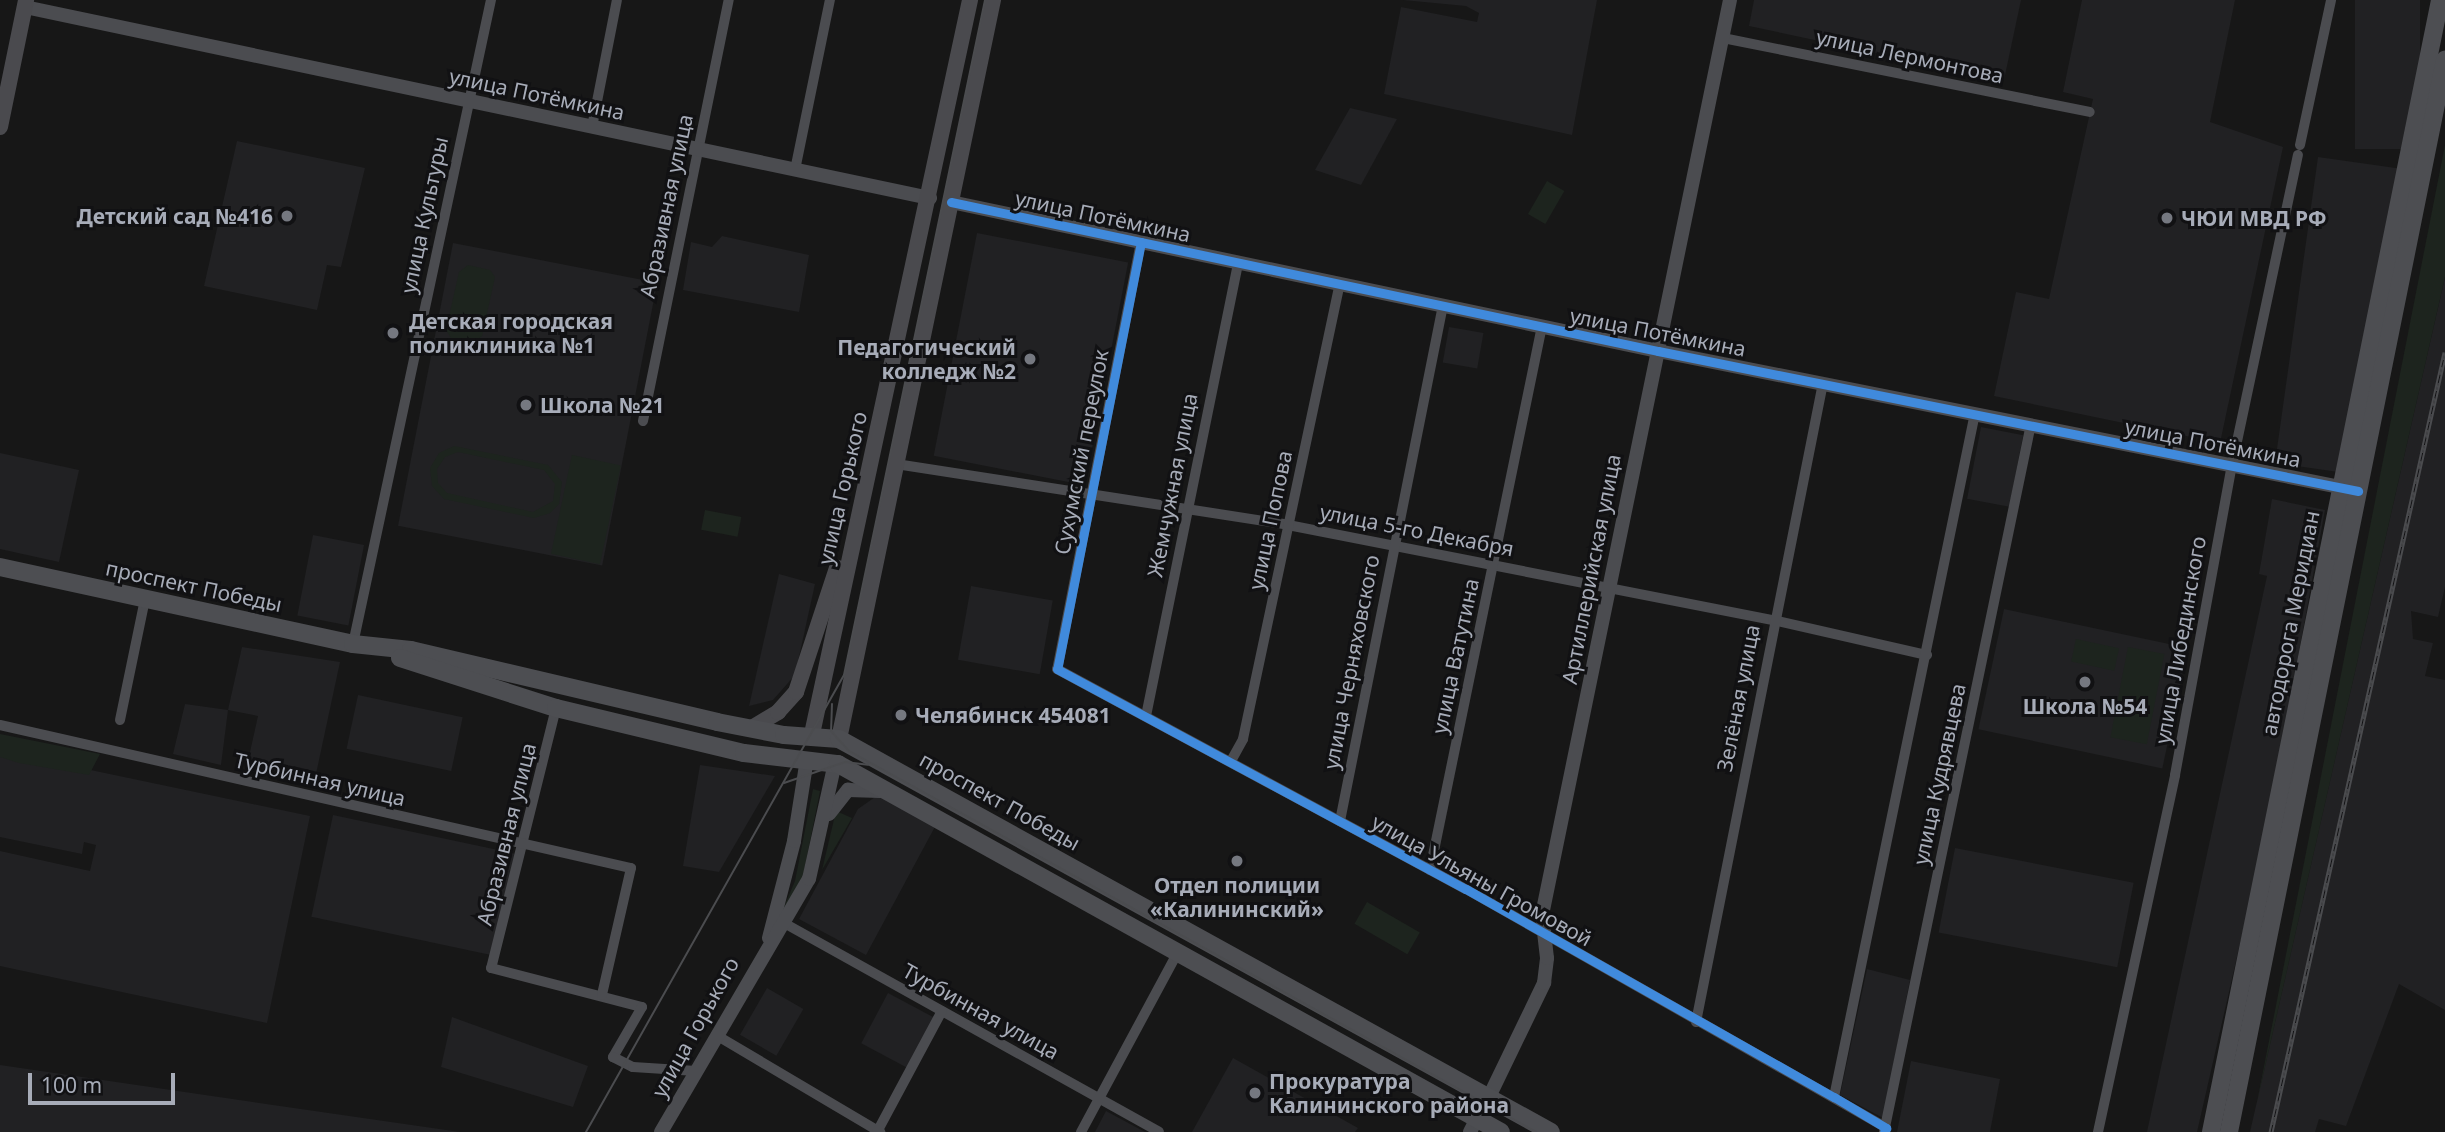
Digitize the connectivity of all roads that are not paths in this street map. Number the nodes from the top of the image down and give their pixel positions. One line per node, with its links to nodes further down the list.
1 (491, 0): 13 (street, улица Культуры)
2 (617, 0): 16 (street)
3 (729, 0): 17 (street, Абразивная улица)
4 (830, 0): 18 (street)
5 (970, 0): 19 (main road, улица Горького)
6 (993, 0): 20 (main road, улица Горького)
7 (1730, 0): 11 (street, Артиллерийская улица)
8 (2331, 0): 34 (street, улица Либединского)
9 (2440, 0): 35 (main road, автодорога Меридиан)
10 (26, 3): 13 (street, улица Потёмкина); 15 (main road)
11 (1723, 38): 14 (street, улица Лермонтова); 26 (street, Артиллерийская улица)
12 (2445, 60): 35 (main road, автодорога Меридиан)
13 (469, 101): 16 (street, улица Потёмкина); 46 (street, улица Культуры)
14 (2090, 112)
15 (0, 127)
16 (592, 127): 17 (street, улица Потёмкина)
17 (698, 149): 18 (street, улица Потёмкина); 31 (street, Абразивная улица)
18 (795, 170): 19 (street, улица Потёмкина)
19 (930, 198): 20 (main road, улица Потёмкина); 27 (main road, улица Горького)
20 (951, 202): 21 (street, улица Потёмкина); 28 (main road, улица Горького)
21 (1141, 242): 22 (street, улица Потёмкина); 36 (street, Сухумский переулок)
22 (1238, 262): 23 (street, улица Потёмкина); 37 (street, Жемчужная улица)
23 (1340, 284): 24 (street, улица Потёмкина); 39 (street, улица Попова)
24 (1443, 305): 25 (street, улица Потёмкина); 40 (street, улица Черняховского)
25 (1542, 326): 26 (street, улица Потёмкина); 41 (street, улица Ватутина)
26 (1658, 351): 29 (street, улица Потёмкина); 43 (street, Артиллерийская улица)
27 (892, 371): 28 (main road); 38 (main road, улица Горького)
28 (914, 376): 33 (main road, улица Горького)
29 (1823, 383): 30 (street, улица Потёмкина); 45 (street, Зелёная улица)
30 (1975, 413): 32 (street, улица Потёмкина); 48 (street, улица Кудрявцева)
31 (643, 421)
32 (2031, 424): 34 (street, улица Потёмкина); 79 (street, улица Кудрявцева)
33 (896, 464): 36 (street, улица 5-го Декабря); 56 (main road, улица Горького)
34 (2232, 465): 35 (street, улица Потёмкина); 86 (street, улица Либединского)
35 (2349, 489): 77 (main road, автодорога Меридиан); 87 (main road, автодорога Меридиан)
36 (1089, 495): 37 (street, улица 5-го Декабря); 49 (street, Сухумский переулок)
37 (1187, 508): 39 (street, улица 5-го Декабря); 51 (street, Жемчужная улица)
38 (859, 518): 54 (main road); 55 (main road, улица Горького)
39 (1288, 525): 40 (street, улица 5-го Декабря); 58 (street, улица Попова)
40 (1394, 545): 41 (street, улица 5-го Декабря); 61 (street, улица Черняховского)
41 (1494, 566): 43 (street, улица 5-го Декабря); 64 (street, улица Ватутина)
42 (0, 567): 44 (main road, проспект Победы)
43 (1611, 587): 45 (street, улица 5-го Декабря); 66 (street, Артиллерийская улица)
44 (145, 599): 46 (main road, проспект Победы); 52 (street)
45 (1773, 620): 48 (street, улица 5-го Декабря); 71 (street, Зелёная улица)
46 (353, 645): 47 (main road, проспект Победы)
47 (377, 648): 50 (main road, проспект Победы); 54 (main road, проспект Победы)
48 (1927, 655): 75 (street, улица Кудрявцева)
49 (1058, 669): 51 (street, улица Ульяны Громовой)
50 (556, 708): 57 (main road, проспект Победы); 63 (street, Абразивная улица)
51 (1146, 716): 58 (street, улица Ульяны Громовой)
52 (120, 720)
53 (0, 725): 63 (street, Турбинная улица)
54 (750, 729): 55 (main road, проспект Победы)
55 (811, 734): 56 (main road, проспект Победы); 57 (main road, улица Горького)
56 (839, 739): 59 (main road, улица Горького); 74 (main road, проспект Победы)
57 (807, 758): 59 (main road, проспект Победы); 67 (street, улица Горького)
58 (1231, 761): 61 (street, улица Ульяны Громовой)
59 (835, 763): 60 (main road, проспект Победы); 62 (street, улица Горького)
60 (891, 793): 62 (street, улица Горького); 68 (main road, проспект Победы)
61 (1340, 821): 64 (street, улица Ульяны Громовой)
62 (822, 828): 65 (street, улица Горького)
63 (525, 845): 69 (street, Турбинная улица); 69 (street, Абразивная улица)
64 (1430, 870): 66 (street, улица Ульяны Громовой)
65 (785, 923): 67 (street, улица Горького); 70 (street, Турбинная улица)
66 (1546, 935): 71 (street, улица Ульяны Громовой); 74 (street, Артиллерийская улица)
67 (767, 944): 72 (street, улица Горького)
68 (1178, 952): 76 (street); 78 (main road, проспект Победы)
69 (603, 995): 73 (street)
70 (942, 1011): 76 (street, Турбинная улица); 81 (street)
71 (1696, 1021): 75 (street, улица Ульяны Громовой)
72 (716, 1035): 73 (street, улица Горького); 81 (street)
73 (696, 1071): 80 (street, улица Горького)
74 (1489, 1097): 78 (main road, Артиллерийская улица); 85 (main road, проспект Победы)
75 (1834, 1097): 79 (street, улица Ульяны Громовой)
76 (1099, 1098): 82 (street); 83 (street, Турбинная улица)
77 (2237, 1103): 88 (main road, автодорога Меридиан); 89 (main road)
78 (1473, 1125): 84 (main road, проспект Победы)
79 (1885, 1130)
80 (661, 1132)
81 (878, 1132)
82 (1081, 1132)
83 (1159, 1132)
84 (1502, 1132)
85 (1551, 1132)
86 (2098, 1132)
87 (2211, 1132)
88 (2230, 1132)
89 (2238, 1132)

